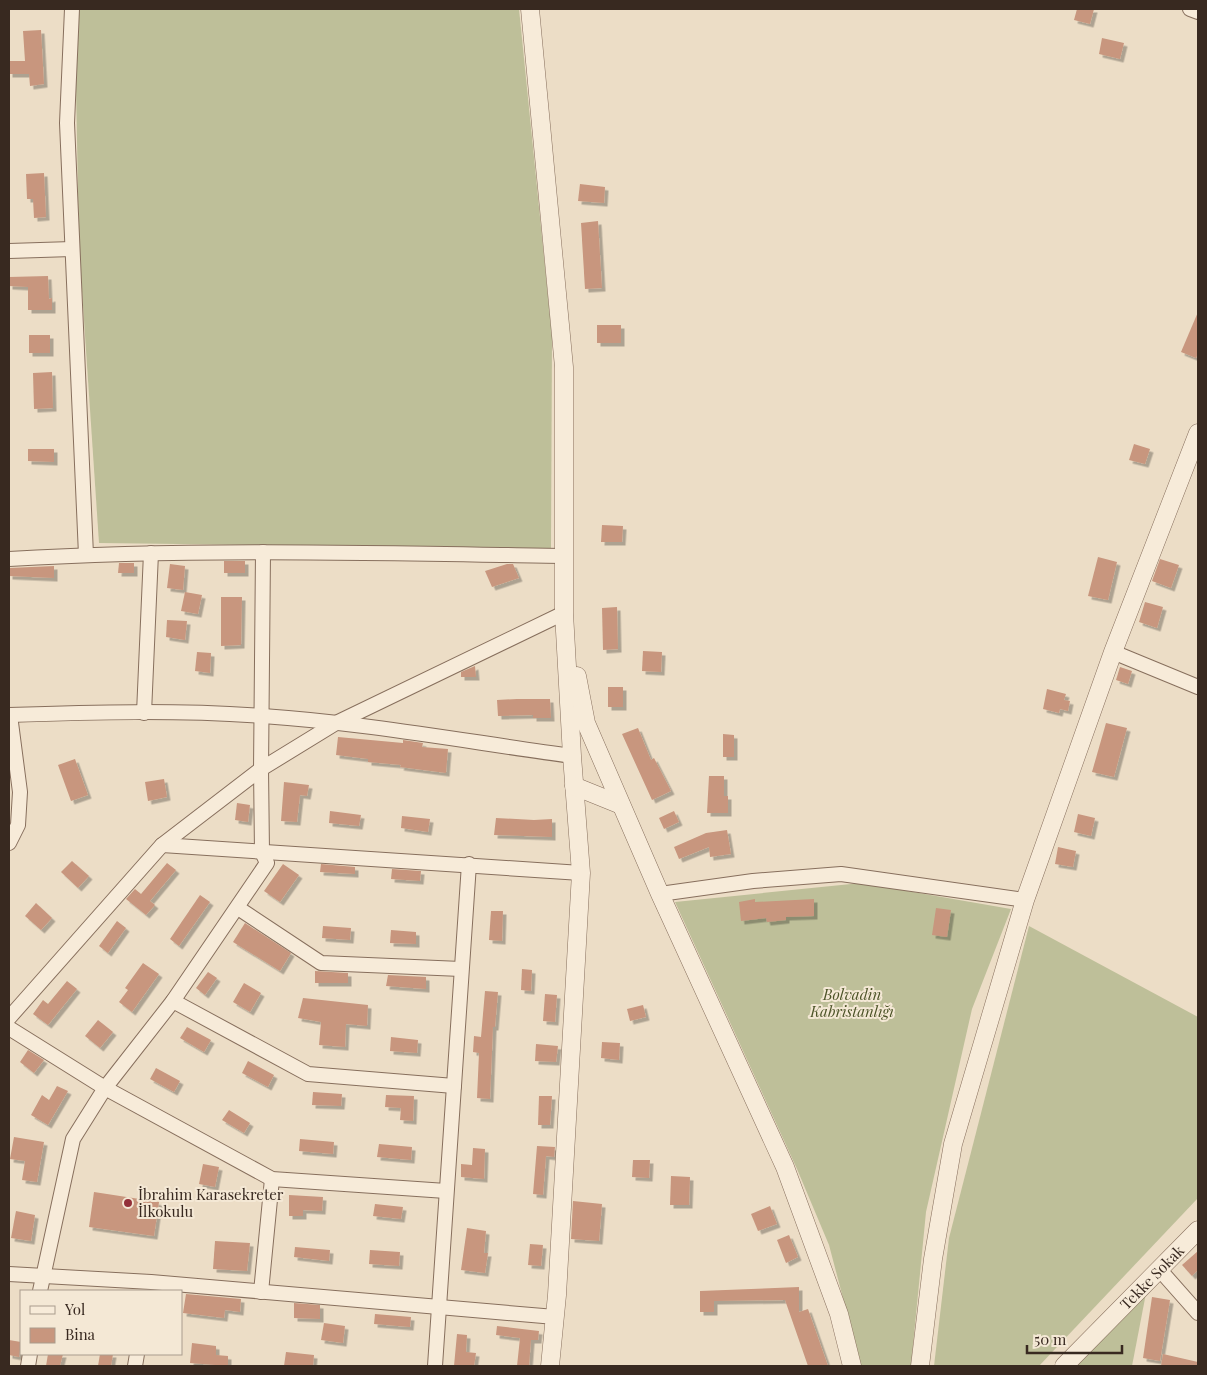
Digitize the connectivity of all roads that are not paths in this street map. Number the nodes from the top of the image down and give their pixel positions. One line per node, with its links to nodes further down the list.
1 (72, 9): 5 (street)
2 (530, 9): 11 (street)
3 (1190, 9): 4 (street)
4 (1198, 12)
5 (72, 249): 6 (street); 10 (street)
6 (9, 251)
7 (1198, 433): 14 (street)
8 (263, 552): 9 (street); 11 (street); 18 (street)
9 (151, 553): 10 (street); 16 (street)
10 (86, 554): 12 (street)
11 (563, 556): 13 (street)
12 (9, 559)
13 (564, 613): 19 (street); 20 (street); 23 (street)
14 (1113, 652): 15 (street); 30 (street)
15 (1198, 686)
16 (144, 712): 17 (street); 18 (street)
17 (9, 715): 24 (street)
18 (262, 716): 19 (street); 21 (street)
19 (336, 723): 20 (street); 21 (street)
20 (572, 756): 22 (street)
21 (261, 770): 25 (street); 26 (street)
22 (574, 786): 23 (street); 28 (street)
23 (622, 805): 29 (street)
24 (9, 843)
25 (162, 845): 26 (street); 34 (street)
26 (262, 852): 27 (street); 31 (street)
27 (469, 864): 28 (street); 32 (street)
28 (582, 873): 49 (street)
29 (660, 894): 30 (street); 52 (street)
30 (1025, 900): 53 (street)
31 (238, 908): 32 (street); 33 (street)
32 (461, 969): 36 (street)
33 (173, 1001): 36 (street); 37 (street)
34 (9, 1018)
35 (9, 1028): 37 (street)
36 (454, 1086): 39 (street)
37 (105, 1088): 38 (street); 43 (street)
38 (272, 1179): 39 (street); 46 (street)
39 (446, 1192): 47 (street)
40 (1198, 1230): 41 (street, Tekke Sokak)
41 (1160, 1270): 48 (street); 54 (street, Tekke Sokak)
42 (9, 1274): 43 (street)
43 (42, 1276): 44 (street); 45 (street)
44 (150, 1287): 46 (street)
45 (40, 1290)
46 (261, 1292): 47 (street)
47 (439, 1306): 49 (street); 50 (street)
48 (1198, 1313)
49 (555, 1317): 51 (street)
50 (435, 1366)
51 (550, 1366)
52 (852, 1366)
53 (920, 1366)
54 (1064, 1366)

